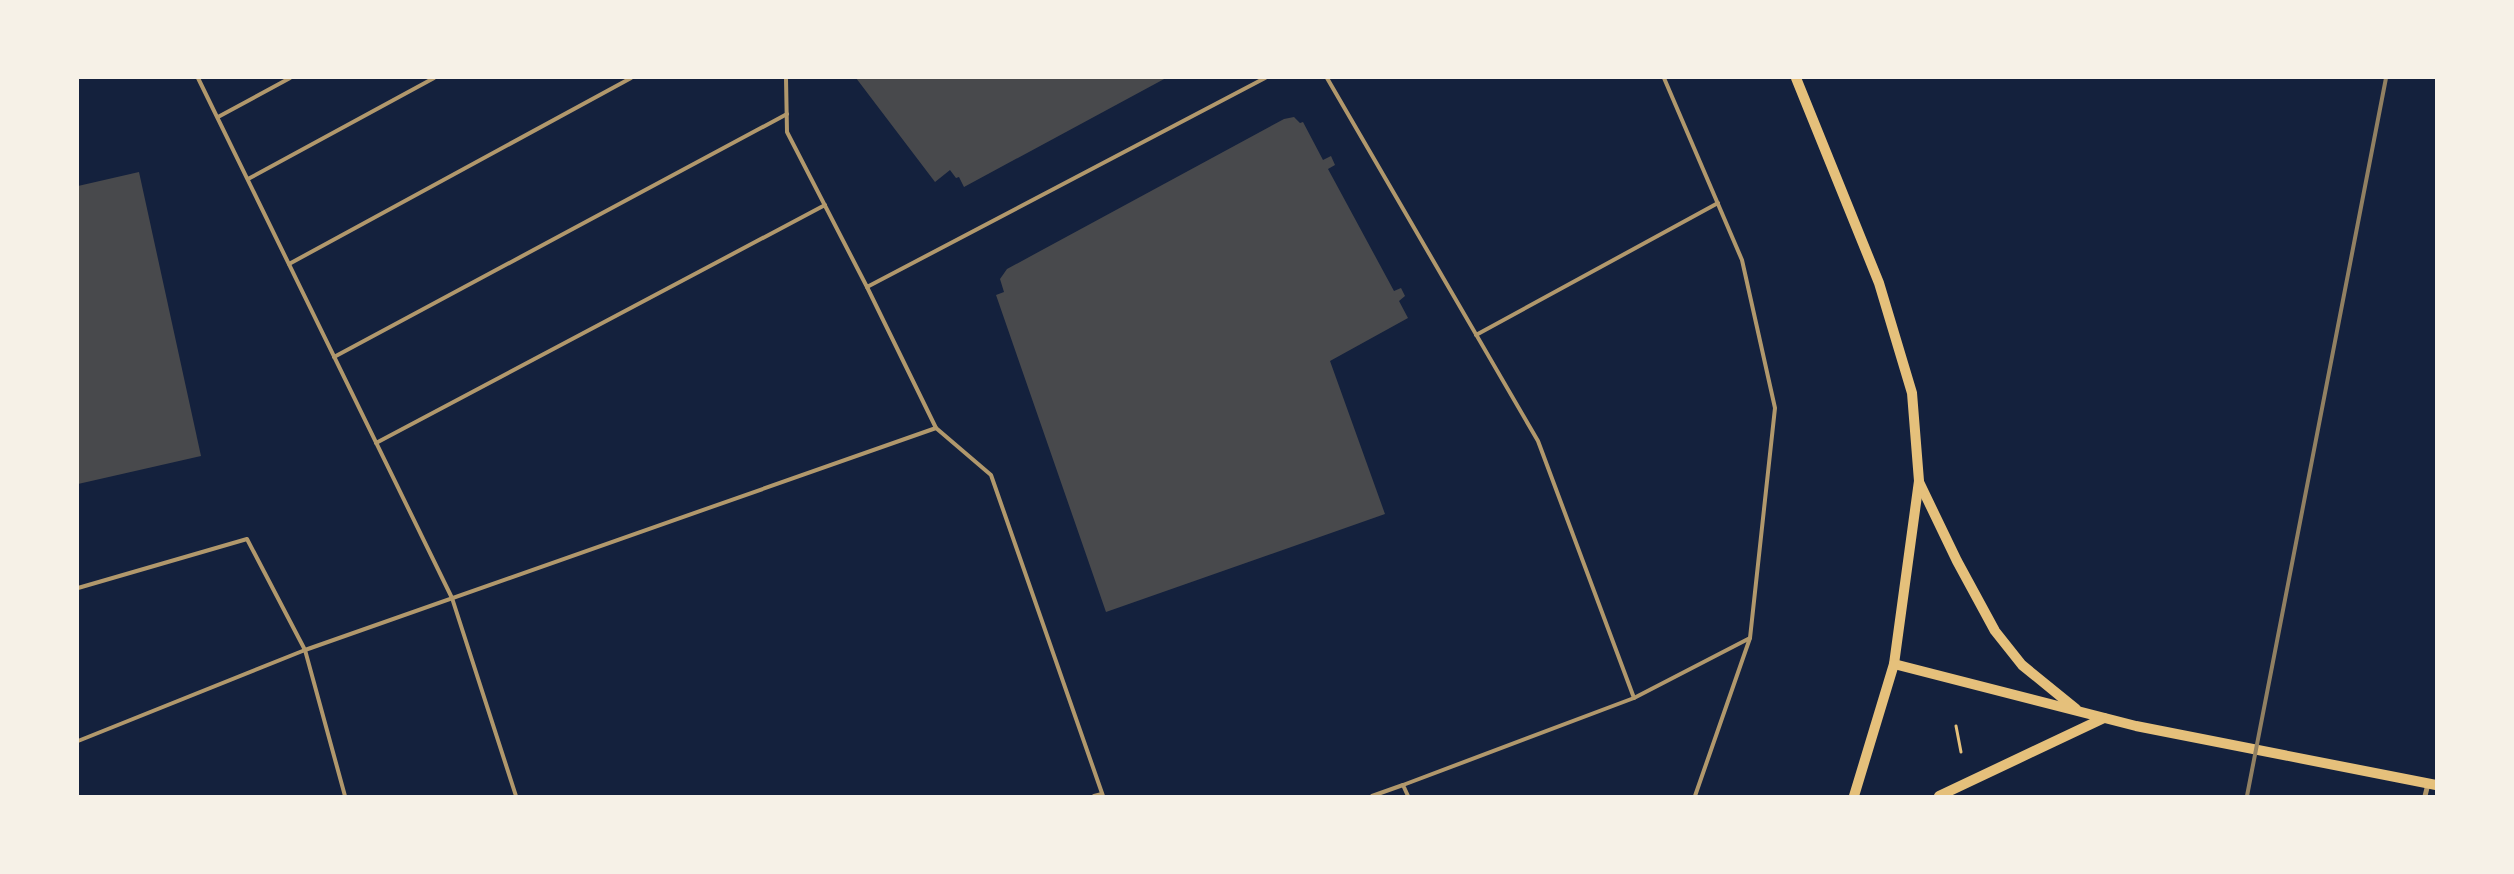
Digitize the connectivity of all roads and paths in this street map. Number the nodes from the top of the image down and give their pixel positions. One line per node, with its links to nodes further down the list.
1 (198, 78): 11 (lane)
2 (290, 78): 11 (lane)
3 (434, 78): 12 (lane)
4 (631, 78): 15 (lane)
5 (786, 78): 10 (lane)
6 (1265, 78): 16 (lane)
7 (1327, 78): 17 (lane)
8 (1664, 78): 13 (lane)
9 (1796, 78): 21 (main road)
10 (787, 114): 14 (lane); 18 (lane)
11 (218, 117): 12 (lane)
12 (248, 179): 15 (lane)
13 (1718, 203): 17 (lane); 24 (lane)
14 (825, 205): 16 (lane); 20 (lane)
15 (289, 264): 18 (lane)
16 (867, 287): 19 (lane)
17 (1476, 335): 27 (lane)
18 (334, 357): 20 (lane)
19 (936, 428): 23 (lane); 35 (lane)
20 (376, 443): 23 (lane)
21 (1919, 482): 26 (main road); 28 (main road)
22 (78, 588): 25 (lane)
23 (452, 598): 25 (lane); 37 (lane)
24 (1750, 638): 27 (lane); 41 (lane)
25 (305, 650): 31 (lane); 36 (lane)
26 (1894, 664): 28 (main road); 42 (main road)
27 (1634, 698): 34 (lane)
28 (2079, 711): 29 (main road)
29 (2104, 718): 33 (main road); 43 (main road)
30 (1956, 726): 32 (path)
31 (78, 741)
32 (1961, 752)
33 (2432, 784): 44 (street)
34 (1403, 785): 39 (lane); 40 (lane)
35 (1103, 795): 38 (lane)
36 (345, 796)
37 (516, 796)
38 (1094, 796)
39 (1372, 796)
40 (1408, 796)
41 (1696, 796)
42 (1854, 796)
43 (1939, 796)
44 (2425, 796)

